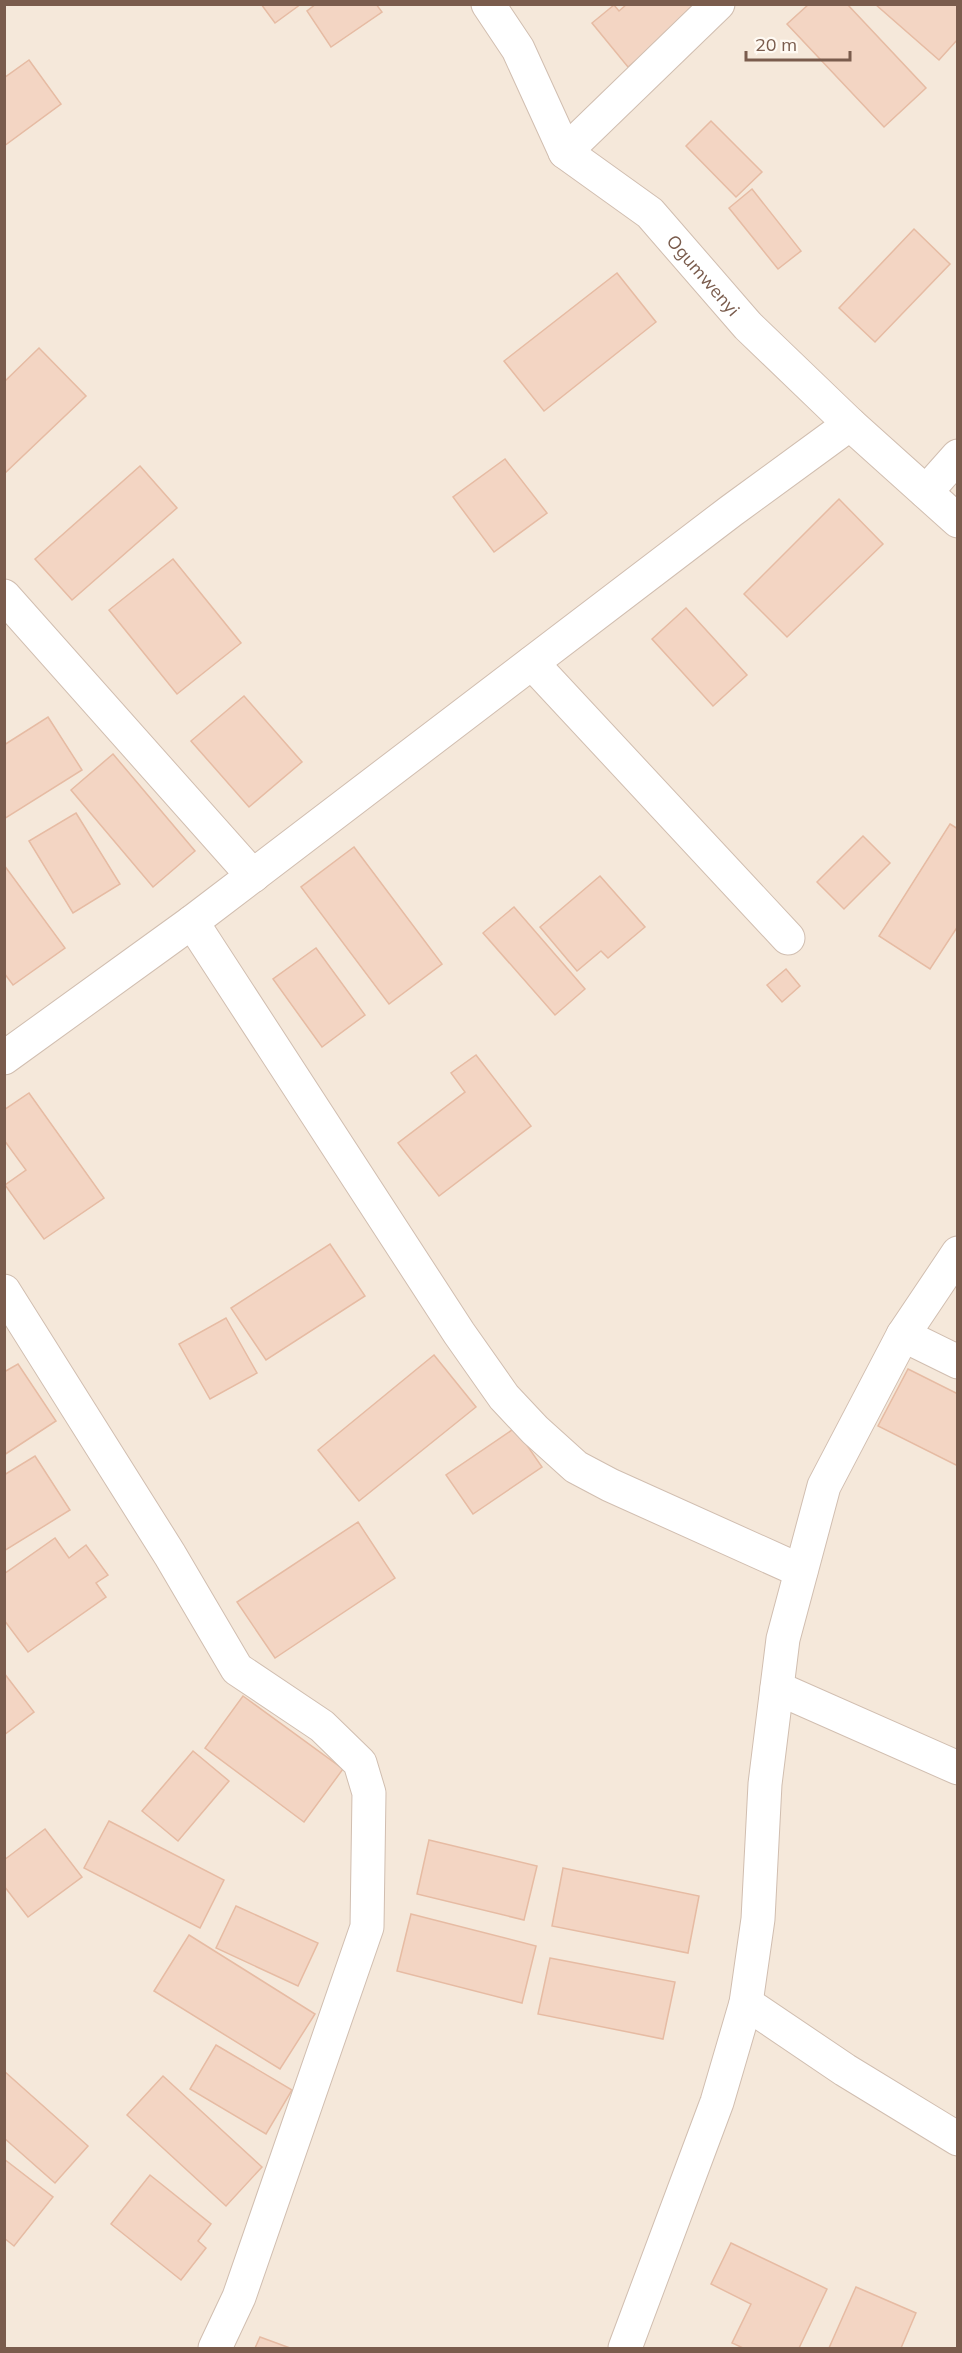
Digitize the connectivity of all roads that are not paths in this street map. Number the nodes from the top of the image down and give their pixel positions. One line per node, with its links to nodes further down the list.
1 (488, 4): 3 (street, Ogumwenyi)
2 (718, 4): 3 (street)
3 (565, 152): 4 (street, Ogumwenyi)
4 (850, 424): 6 (street, Ogumwenyi); 9 (street)
5 (957, 456): 6 (street)
6 (926, 492): 7 (street, Ogumwenyi)
7 (957, 521)
8 (4, 596): 10 (street)
9 (532, 663): 10 (street); 12 (street)
10 (253, 876): 11 (street)
11 (192, 922): 13 (street); 18 (street)
12 (788, 938)
13 (4, 1058)
14 (957, 1253): 16 (street)
15 (4, 1291): 23 (street)
16 (903, 1335): 17 (street); 18 (street)
17 (957, 1362)
18 (801, 1571): 19 (street)
19 (777, 1688): 20 (street); 21 (street)
20 (957, 1768)
21 (746, 2003): 22 (street); 24 (street)
22 (957, 2139)
23 (215, 2349)
24 (625, 2349)

